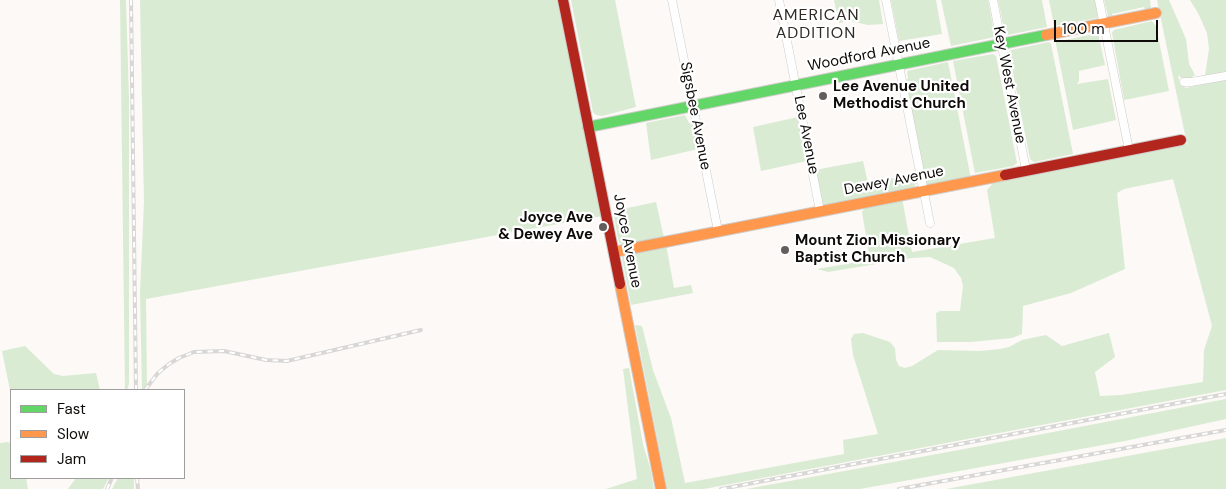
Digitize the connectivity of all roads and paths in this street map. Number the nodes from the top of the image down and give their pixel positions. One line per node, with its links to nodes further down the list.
1 (564, 0): 15 (street, Joyce Avenue)
2 (672, 0): 14 (street, Sigsbee Avenue)
3 (779, 0): 13 (street, Lee Avenue)
4 (886, 0): 10 (street)
5 (992, 0): 9 (street, Key West Avenue)
6 (1099, 0): 8 (street)
7 (1156, 14): 8 (street, Woodford Avenue)
8 (1104, 24): 9 (street, Woodford Avenue); 17 (street)
9 (1001, 44): 10 (street, Woodford Avenue); 18 (street, Key West Avenue)
10 (899, 65): 13 (street, Woodford Avenue); 19 (street)
11 (1226, 76): 12 (street)
12 (1184, 82)
13 (796, 86): 14 (street, Woodford Avenue); 20 (street, Lee Avenue)
14 (693, 106): 15 (street, Woodford Avenue); 22 (street, Sigsbee Avenue)
15 (588, 127): 23 (street, Joyce Avenue)
16 (1181, 140): 17 (street, Dewey Avenue)
17 (1129, 150): 18 (street, Dewey Avenue)
18 (1026, 170): 19 (street, Dewey Avenue)
19 (924, 191): 20 (street, Dewey Avenue); 21 (street)
20 (820, 211): 22 (street, Dewey Avenue)
21 (930, 223)
22 (718, 231): 23 (street, Dewey Avenue)
23 (614, 252): 24 (street, Joyce Avenue)
24 (661, 489)

